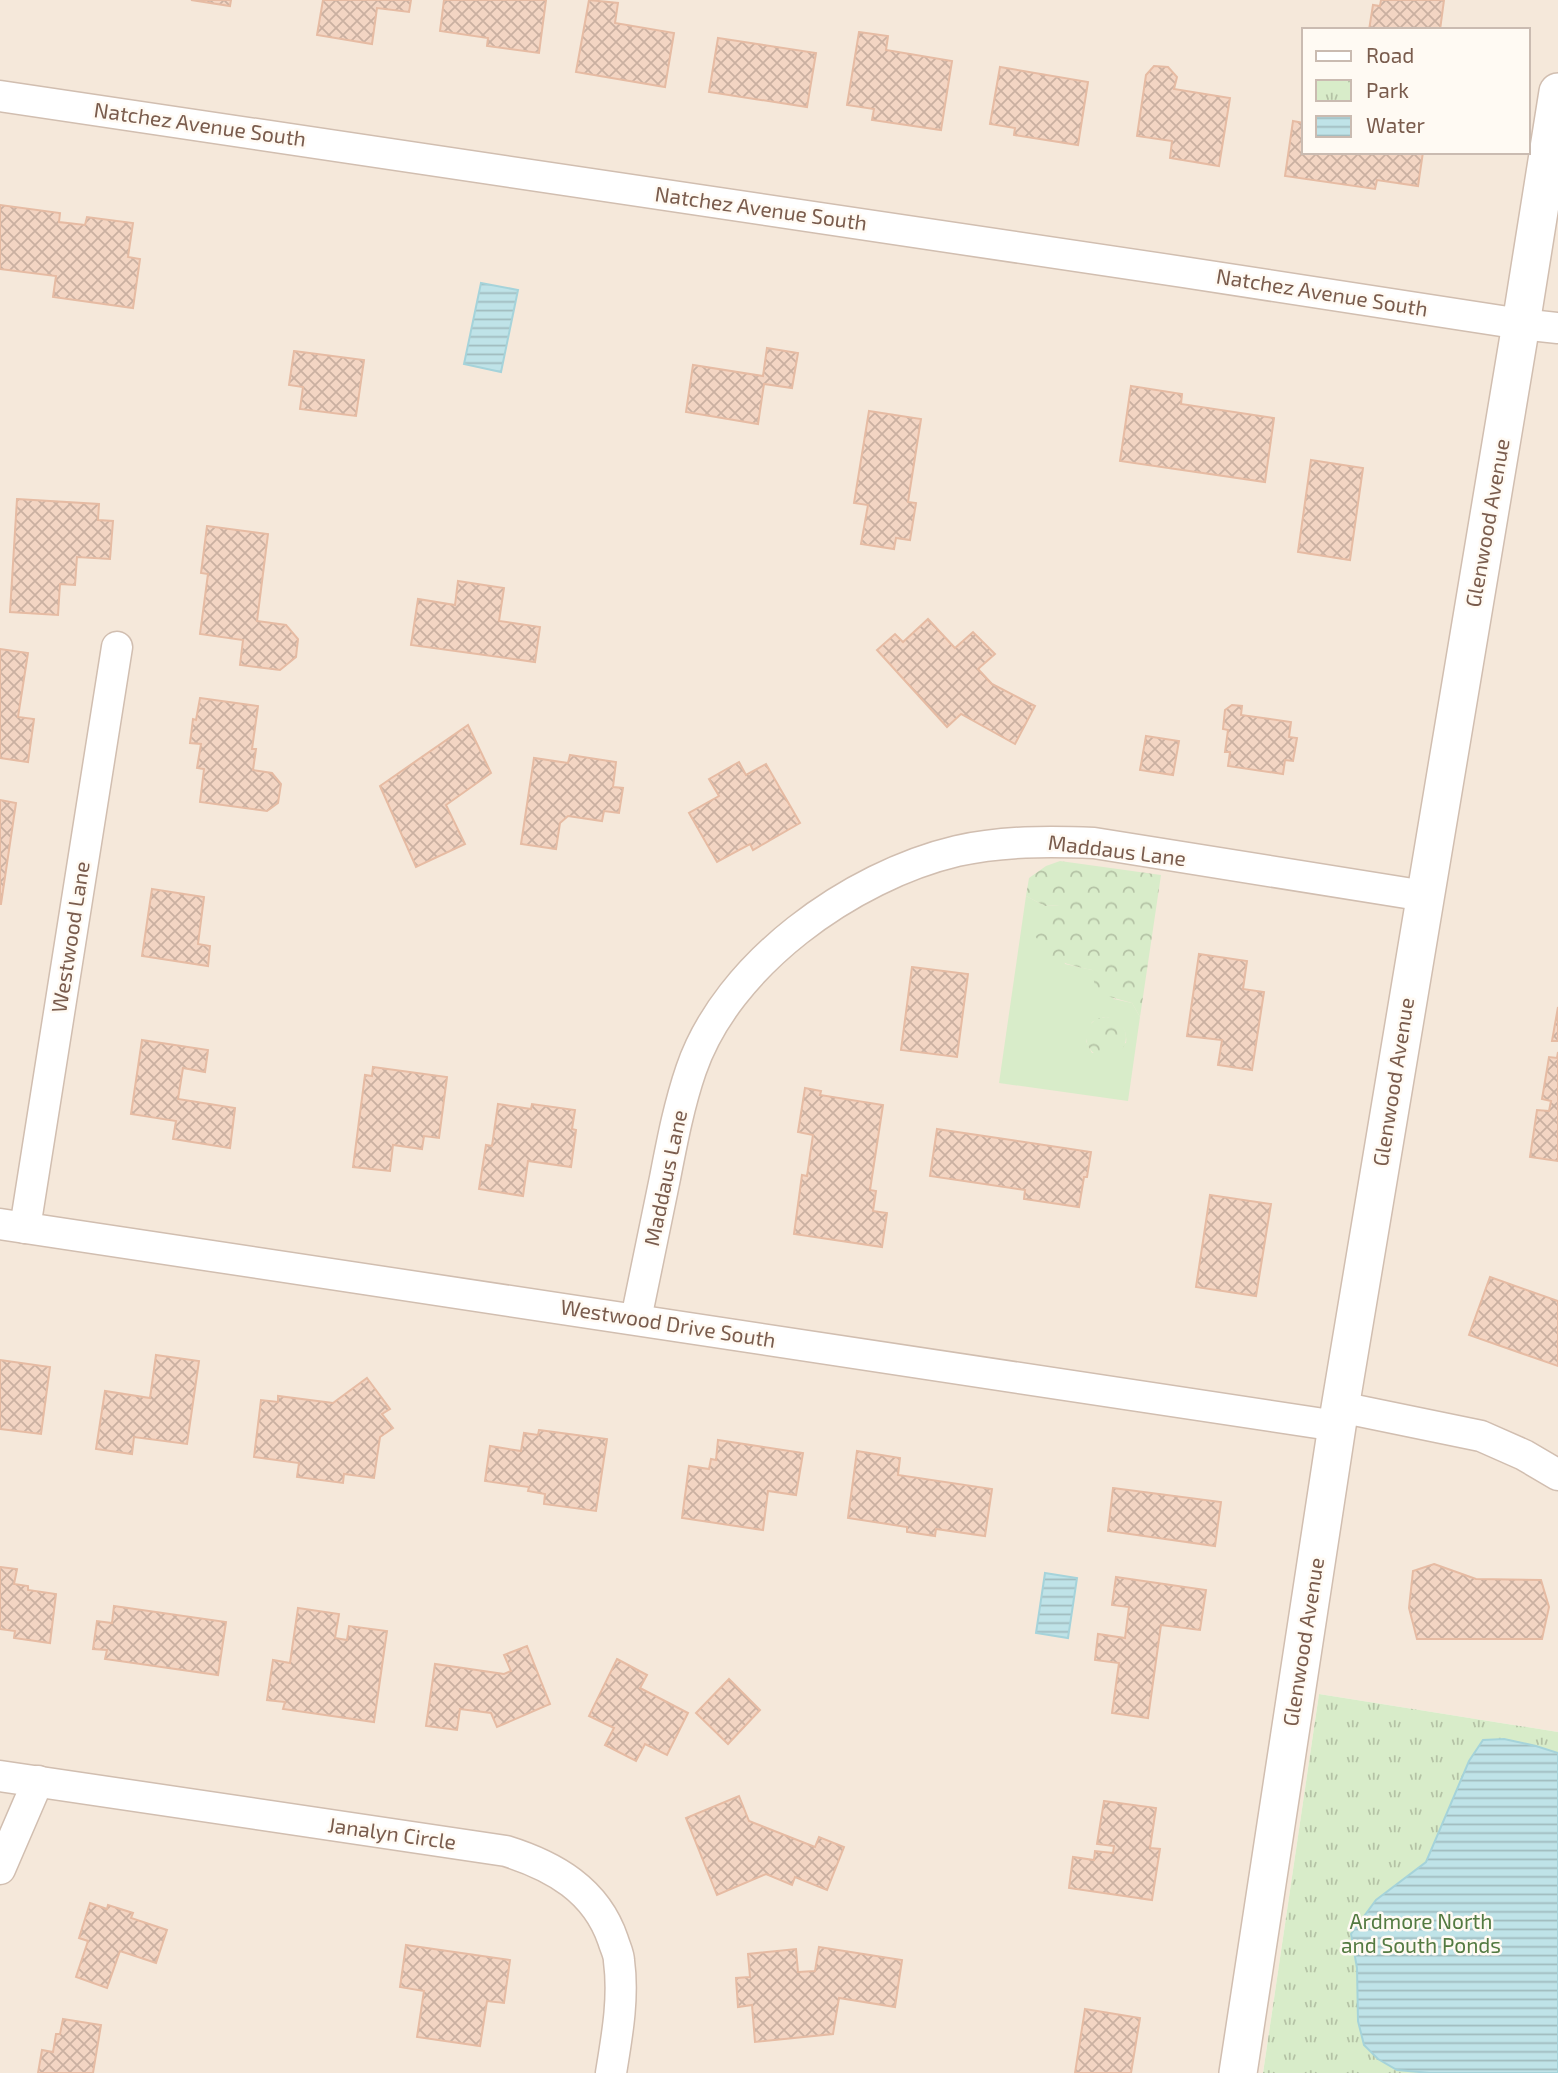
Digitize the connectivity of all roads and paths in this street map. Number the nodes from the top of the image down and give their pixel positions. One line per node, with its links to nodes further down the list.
1 (1558, 92): 3 (street, Glenwood Avenue)
2 (0, 96): 3 (street, Natchez Avenue South)
3 (1521, 324): 4 (street, Natchez Avenue South); 6 (street, Glenwood Avenue)
4 (1558, 328)
5 (117, 647): 7 (street, Westwood Lane)
6 (1425, 896): 8 (street, Maddaus Lane); 9 (street, Glenwood Avenue)
7 (12, 1226): 8 (street, Westwood Drive South)
8 (636, 1319): 9 (street, Westwood Drive South)
9 (1338, 1417): 10 (street, Westwood Drive South); 15 (street, Glenwood Avenue)
10 (1558, 1475)
11 (0, 1776): 12 (street, Janalyn Circle)
12 (38, 1781): 13 (street); 14 (street, Janalyn Circle)
13 (0, 1869)
14 (611, 2073)
15 (1238, 2073)

